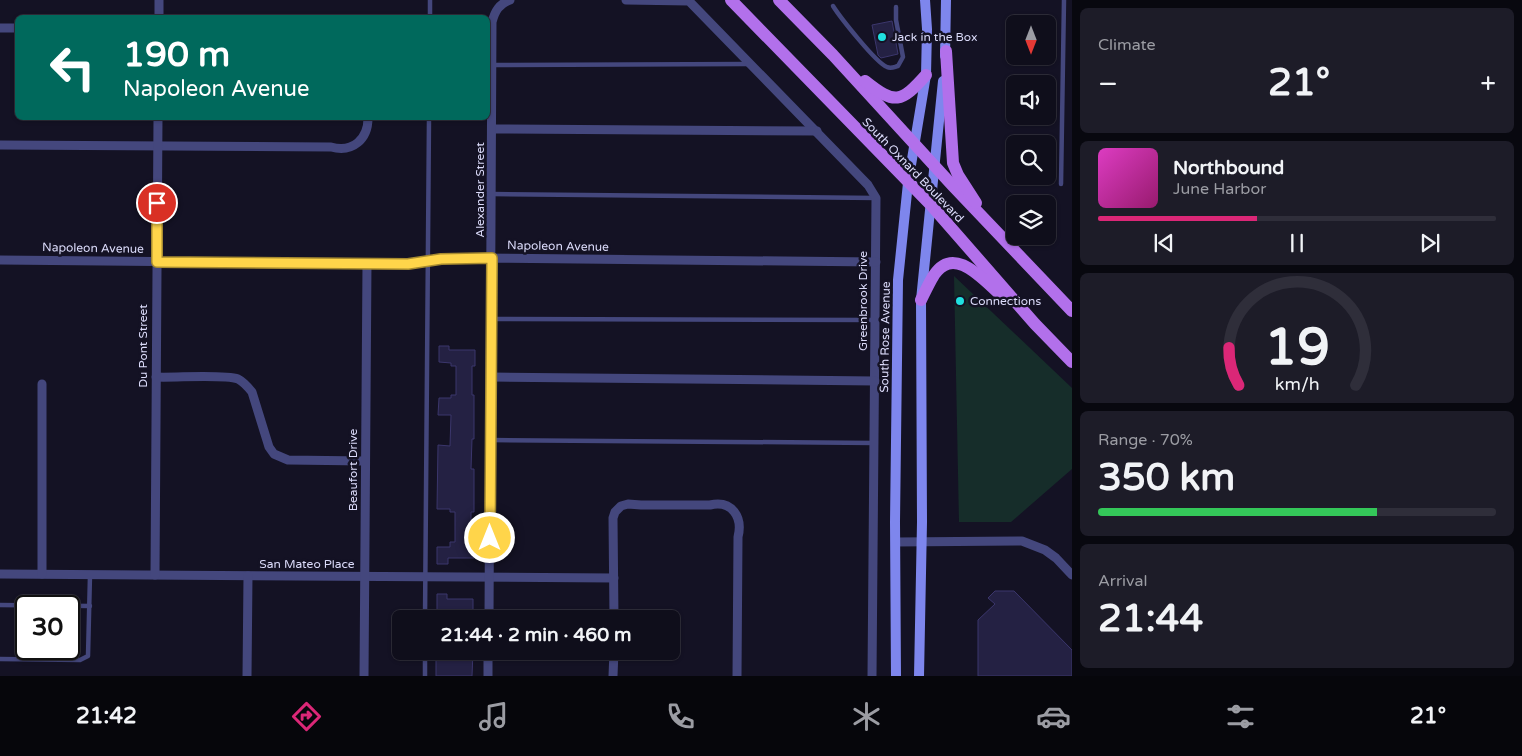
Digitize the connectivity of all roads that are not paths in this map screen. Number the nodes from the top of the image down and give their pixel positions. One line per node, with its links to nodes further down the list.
1 (159, 0): 13 (street)
2 (430, 0): 14 (lane)
3 (510, 0): 10 (street)
4 (626, 0): 19 (street)
5 (731, 0): 31 (main road, South Oxnard Boulevard)
6 (780, 0): 18 (main road, South Oxnard Boulevard)
7 (924, 0): 21 (main road, South Rose Avenue)
8 (946, 0): 17 (main road)
9 (1064, 0): 32 (lane)
10 (500, 2): 20 (street, Alexander Street)
11 (833, 6): 12 (lane)
12 (896, 7)
13 (159, 15)
14 (430, 15)
15 (0, 28): 16 (street)
16 (15, 28)
17 (946, 52): 30 (main road); 36 (main road)
18 (833, 55): 21 (main road); 29 (main road, South Oxnard Boulevard)
19 (752, 64): 20 (lane); 26 (street)
20 (492, 65): 25 (street, Alexander Street)
21 (926, 74): 29 (main road, South Rose Avenue)
22 (158, 120): 28 (street, Du Pont Street)
23 (368, 120): 28 (street)
24 (429, 120): 39 (lane)
25 (493, 129): 26 (street); 33 (street, Alexander Street)
26 (817, 131): 34 (street)
27 (0, 145): 28 (street)
28 (158, 145): 40 (street, Du Pont Street)
29 (915, 146): 30 (main road, South Oxnard Boulevard); 31 (main road, South Rose Avenue)
30 (934, 166): 35 (main road); 36 (main road, South Oxnard Boulevard)
31 (908, 183): 35 (main road, South Oxnard Boulevard); 57 (main road, South Rose Avenue)
32 (1061, 184)
33 (492, 194): 34 (lane); 37 (street, Alexander Street)
34 (876, 198): 41 (street, Greenbrook Drive)
35 (931, 206): 43 (main road); 47 (main road, South Oxnard Boulevard)
36 (989, 224): 44 (main road, South Oxnard Boulevard)
37 (492, 258): 39 (street, Napoleon Avenue); 41 (street, Napoleon Avenue); 45 (street, Alexander Street)
38 (0, 260): 40 (street, Napoleon Avenue)
39 (428, 261): 42 (street, Napoleon Avenue); 65 (lane)
40 (157, 262): 42 (street, Napoleon Avenue); 49 (street, Du Pont Street)
41 (876, 262): 46 (street, Greenbrook Drive)
42 (367, 263): 55 (street, Beaufort Drive)
43 (921, 300): 47 (main road); 56 (main road)
44 (1072, 311)
45 (492, 319): 46 (lane); 50 (street, Alexander Street)
46 (875, 320): 51 (street, Greenbrook Drive)
47 (1035, 324): 48 (main road, South Oxnard Boulevard)
48 (1072, 362)
49 (156, 378): 55 (street); 61 (street, Du Pont Street)
50 (491, 378): 51 (street); 53 (street, Alexander Street)
51 (875, 381): 54 (street, Greenbrook Drive)
52 (42, 384): 59 (street)
53 (490, 440): 54 (lane); 66 (street, Alexander Street)
54 (874, 443): 83 (street, Greenbrook Drive)
55 (365, 461): 64 (street, Beaufort Drive)
56 (921, 541): 57 (street); 62 (street); 85 (main road)
57 (896, 542): 84 (main road, South Rose Avenue)
58 (0, 574): 59 (street, San Mateo Place)
59 (42, 574): 60 (street, San Mateo Place)
60 (90, 575): 61 (street, San Mateo Place); 69 (lane)
61 (155, 575): 63 (street, San Mateo Place)
62 (1072, 575)
63 (248, 576): 64 (street, San Mateo Place); 77 (street)
64 (365, 576): 65 (street, San Mateo Place); 78 (street, Beaufort Drive)
65 (426, 576): 66 (street, San Mateo Place); 70 (lane)
66 (489, 577): 67 (street, San Mateo Place); 71 (street, Alexander Street)
67 (614, 578): 72 (street); 82 (street)
68 (0, 605): 69 (lane)
69 (90, 606): 73 (lane)
70 (425, 610)
71 (489, 610)
72 (614, 610)
73 (0, 660)
74 (425, 660): 79 (lane)
75 (488, 660): 80 (street)
76 (614, 660): 81 (street)
77 (247, 676)
78 (364, 676)
79 (425, 676)
80 (488, 676)
81 (613, 676)
82 (737, 676)
83 (872, 676)
84 (896, 676)
85 (919, 676)

